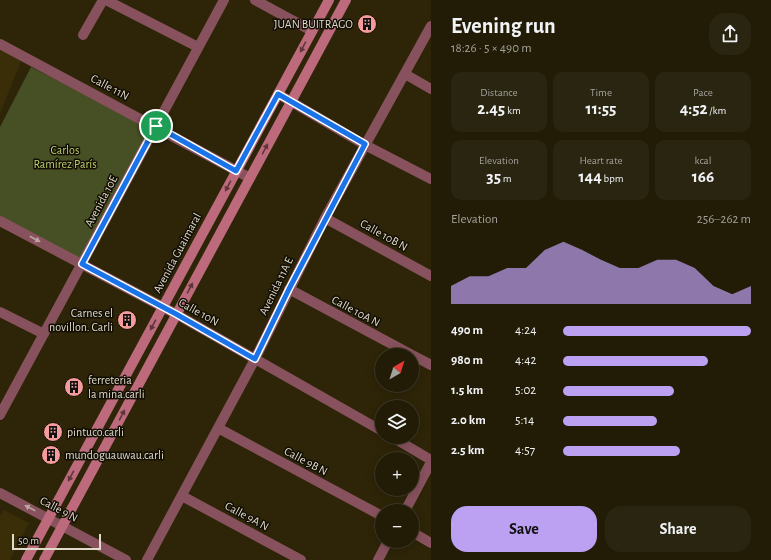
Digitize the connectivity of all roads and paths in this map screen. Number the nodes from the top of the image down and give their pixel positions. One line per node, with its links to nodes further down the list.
1 (103, 0): 9 (street)
2 (106, 0): 11 (street)
3 (224, 0): 11 (street, Avenida 10E)
4 (255, 0): 8 (street)
5 (329, 0): 8 (street, Avenida Guaimaral)
6 (346, 0): 15 (street)
7 (431, 26): 12 (street, Avenida 11A E)
8 (312, 31): 14 (street, Avenida Guaimaral, one-way to 14)
9 (83, 35)
10 (0, 44): 16 (street, Calle 11N)
11 (198, 47): 16 (street, Avenida 10E)
12 (405, 74): 13 (street); 17 (street, Avenida 11A E)
13 (431, 88)
14 (278, 94): 15 (street); 18 (street, Avenida Guaimaral)
15 (291, 101): 17 (street); 19 (street, one-way to 15)
16 (156, 126): 18 (street, Calle 11N); 23 (street, Avenida 10E)
17 (365, 144): 20 (street); 21 (street, Avenida 11A E)
18 (236, 171): 19 (street, Calle 11N); 26 (street, Avenida Guaimaral, one-way to 26)
19 (250, 178): 28 (street, one-way to 19)
20 (431, 179)
21 (326, 218): 24 (street, Calle 10B N); 25 (street, Avenida 11A E)
22 (0, 221): 23 (street, Calle 10N, one-way to 23)
23 (82, 264): 26 (street, Calle 10N); 29 (street, Avenida 10E)
24 (431, 276)
25 (289, 289): 30 (street, Calle 10A N); 31 (street, Avenida 11A E)
26 (163, 307): 28 (street, Calle 10N); 44 (street, Avenida Guaimaral, one-way to 44)
27 (0, 312): 29 (street)
28 (176, 314): 31 (street, Calle 10N); 45 (street, one-way to 28)
29 (44, 334): 34 (street, Avenida 10E)
30 (399, 348)
31 (255, 359): 36 (street, Avenida 11A E); 37 (street, Calle 10N)
32 (419, 359): 33 (street, Calle 10A N)
33 (431, 365)
34 (3, 403): 35 (street, Avenida 10E)
35 (0, 415)
36 (218, 428): 41 (street, Avenida 11A E); 43 (street, Calle 9B N)
37 (375, 428)
38 (403, 444): 39 (street)
39 (431, 461): 42 (street)
40 (0, 493): 44 (street, Calle 9 N, one-way to 40)
41 (182, 496): 52 (street, Avenida 11A E); 53 (street, Calle 9A N)
42 (409, 504)
43 (375, 512)
44 (48, 518): 45 (street, Calle 9 N); 49 (street, Avenida Guaimaral)
45 (62, 525): 50 (street); 51 (street, Calle 9 N)
46 (419, 536): 47 (street)
47 (431, 543)
48 (384, 548): 54 (street)
49 (26, 560)
50 (44, 560)
51 (126, 560)
52 (147, 560)
53 (301, 560)
54 (378, 560)

